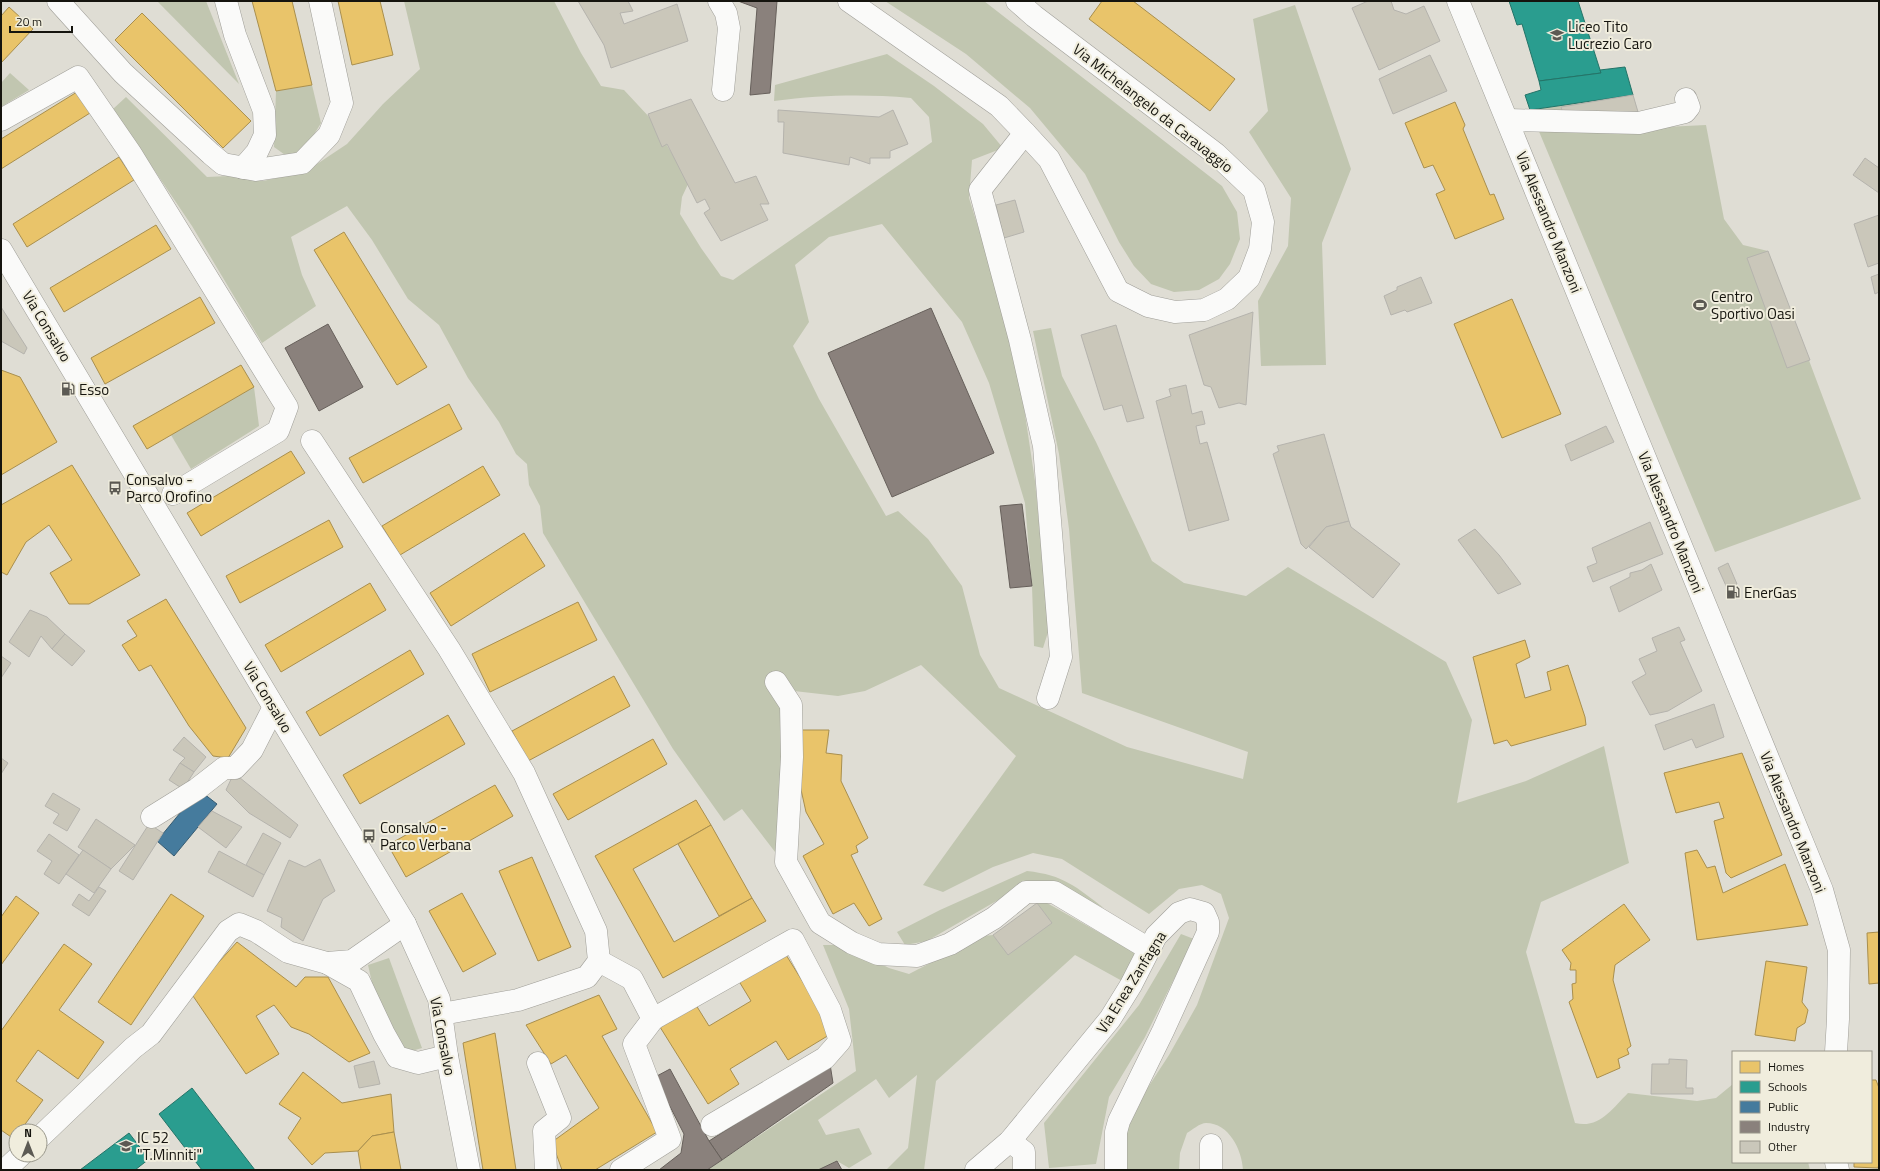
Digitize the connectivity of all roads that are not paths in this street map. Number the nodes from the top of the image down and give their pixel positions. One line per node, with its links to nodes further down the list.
1 (58, 1): 13 (street)
2 (226, 1): 13 (street)
3 (320, 1): 13 (street)
4 (719, 1): 8 (street)
5 (849, 1): 12 (street, Via Michelangelo da Caravaggio)
6 (1017, 1): 12 (street, Via Michelangelo da Caravaggio)
7 (1458, 1): 11 (street, Via Alessandro Manzoni)
8 (724, 90)
9 (1686, 99): 11 (street)
10 (1, 120): 16 (street)
11 (1508, 120): 27 (street, Via Alessandro Manzoni)
12 (1025, 133): 18 (street)
13 (243, 168)
14 (1, 250): 19 (street, Via Consalvo)
15 (312, 441): 23 (street)
16 (173, 494)
17 (776, 682): 22 (street)
18 (1048, 698)
19 (274, 707): 20 (street); 21 (street, Via Consalvo)
20 (152, 817)
21 (405, 924): 24 (street); 25 (street, Via Consalvo)
22 (1149, 949): 32 (street, Via Enea Zanfagna); 41 (street, Via Enea Zanfagna)
23 (599, 961): 25 (street); 26 (street)
24 (327, 963): 28 (street); 31 (street)
25 (442, 1014): 28 (street, Via Consalvo)
26 (653, 1018): 30 (street); 38 (street)
27 (1836, 1051)
28 (447, 1056): 36 (street, Via Consalvo)
29 (538, 1063): 37 (street)
30 (712, 1125)
31 (48, 1129)
32 (1010, 1140): 39 (street, Via Enea Zanfagna); 40 (street)
33 (1211, 1145): 42 (street)
34 (12, 1163): 35 (street)
35 (5, 1170)
36 (469, 1170)
37 (546, 1170)
38 (621, 1170)
39 (976, 1170)
40 (1024, 1170)
41 (1116, 1170)
42 (1211, 1170)

